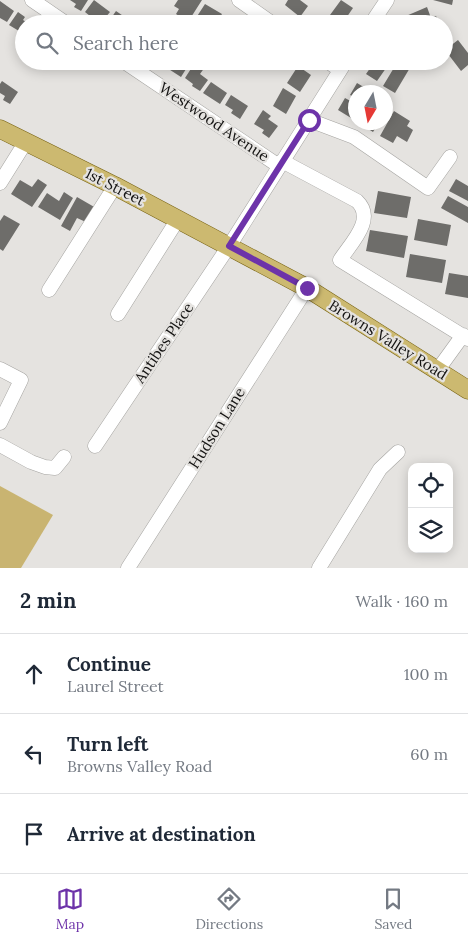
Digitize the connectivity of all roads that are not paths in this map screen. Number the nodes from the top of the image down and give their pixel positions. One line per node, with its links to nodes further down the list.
1 (32, 0): 4 (street)
2 (387, 0): 6 (street)
3 (243, 1): 5 (street)
4 (54, 15)
5 (261, 15)
6 (377, 15)
7 (137, 70): 13 (street, Westwood Avenue)
8 (340, 70): 9 (street, Antibes Place)
9 (309, 120): 12 (street); 13 (street, Antibes Place)
10 (0, 129): 11 (main road, 1st Street)
11 (25, 143): 14 (street); 15 (main road, 1st Street)
12 (450, 157)
13 (281, 164): 17 (street, Antibes Place); 21 (street, Westwood Avenue)
14 (0, 183)
15 (115, 186): 16 (main road, 1st Street); 19 (street)
16 (178, 219): 17 (main road, 1st Street); 20 (street)
17 (231, 243): 18 (main road, Browns Valley Road); 27 (street, Antibes Place)
18 (307, 288): 23 (main road, Browns Valley Road); 30 (street, Hudson Lane)
19 (49, 290)
20 (118, 314)
21 (465, 337): 23 (street)
22 (0, 369): 25 (street)
23 (437, 370): 24 (main road, Browns Valley Road)
24 (468, 390)
25 (0, 423)
26 (0, 445): 29 (street)
27 (95, 446)
28 (398, 452): 31 (street)
29 (64, 457)
30 (128, 568)
31 (319, 568)

